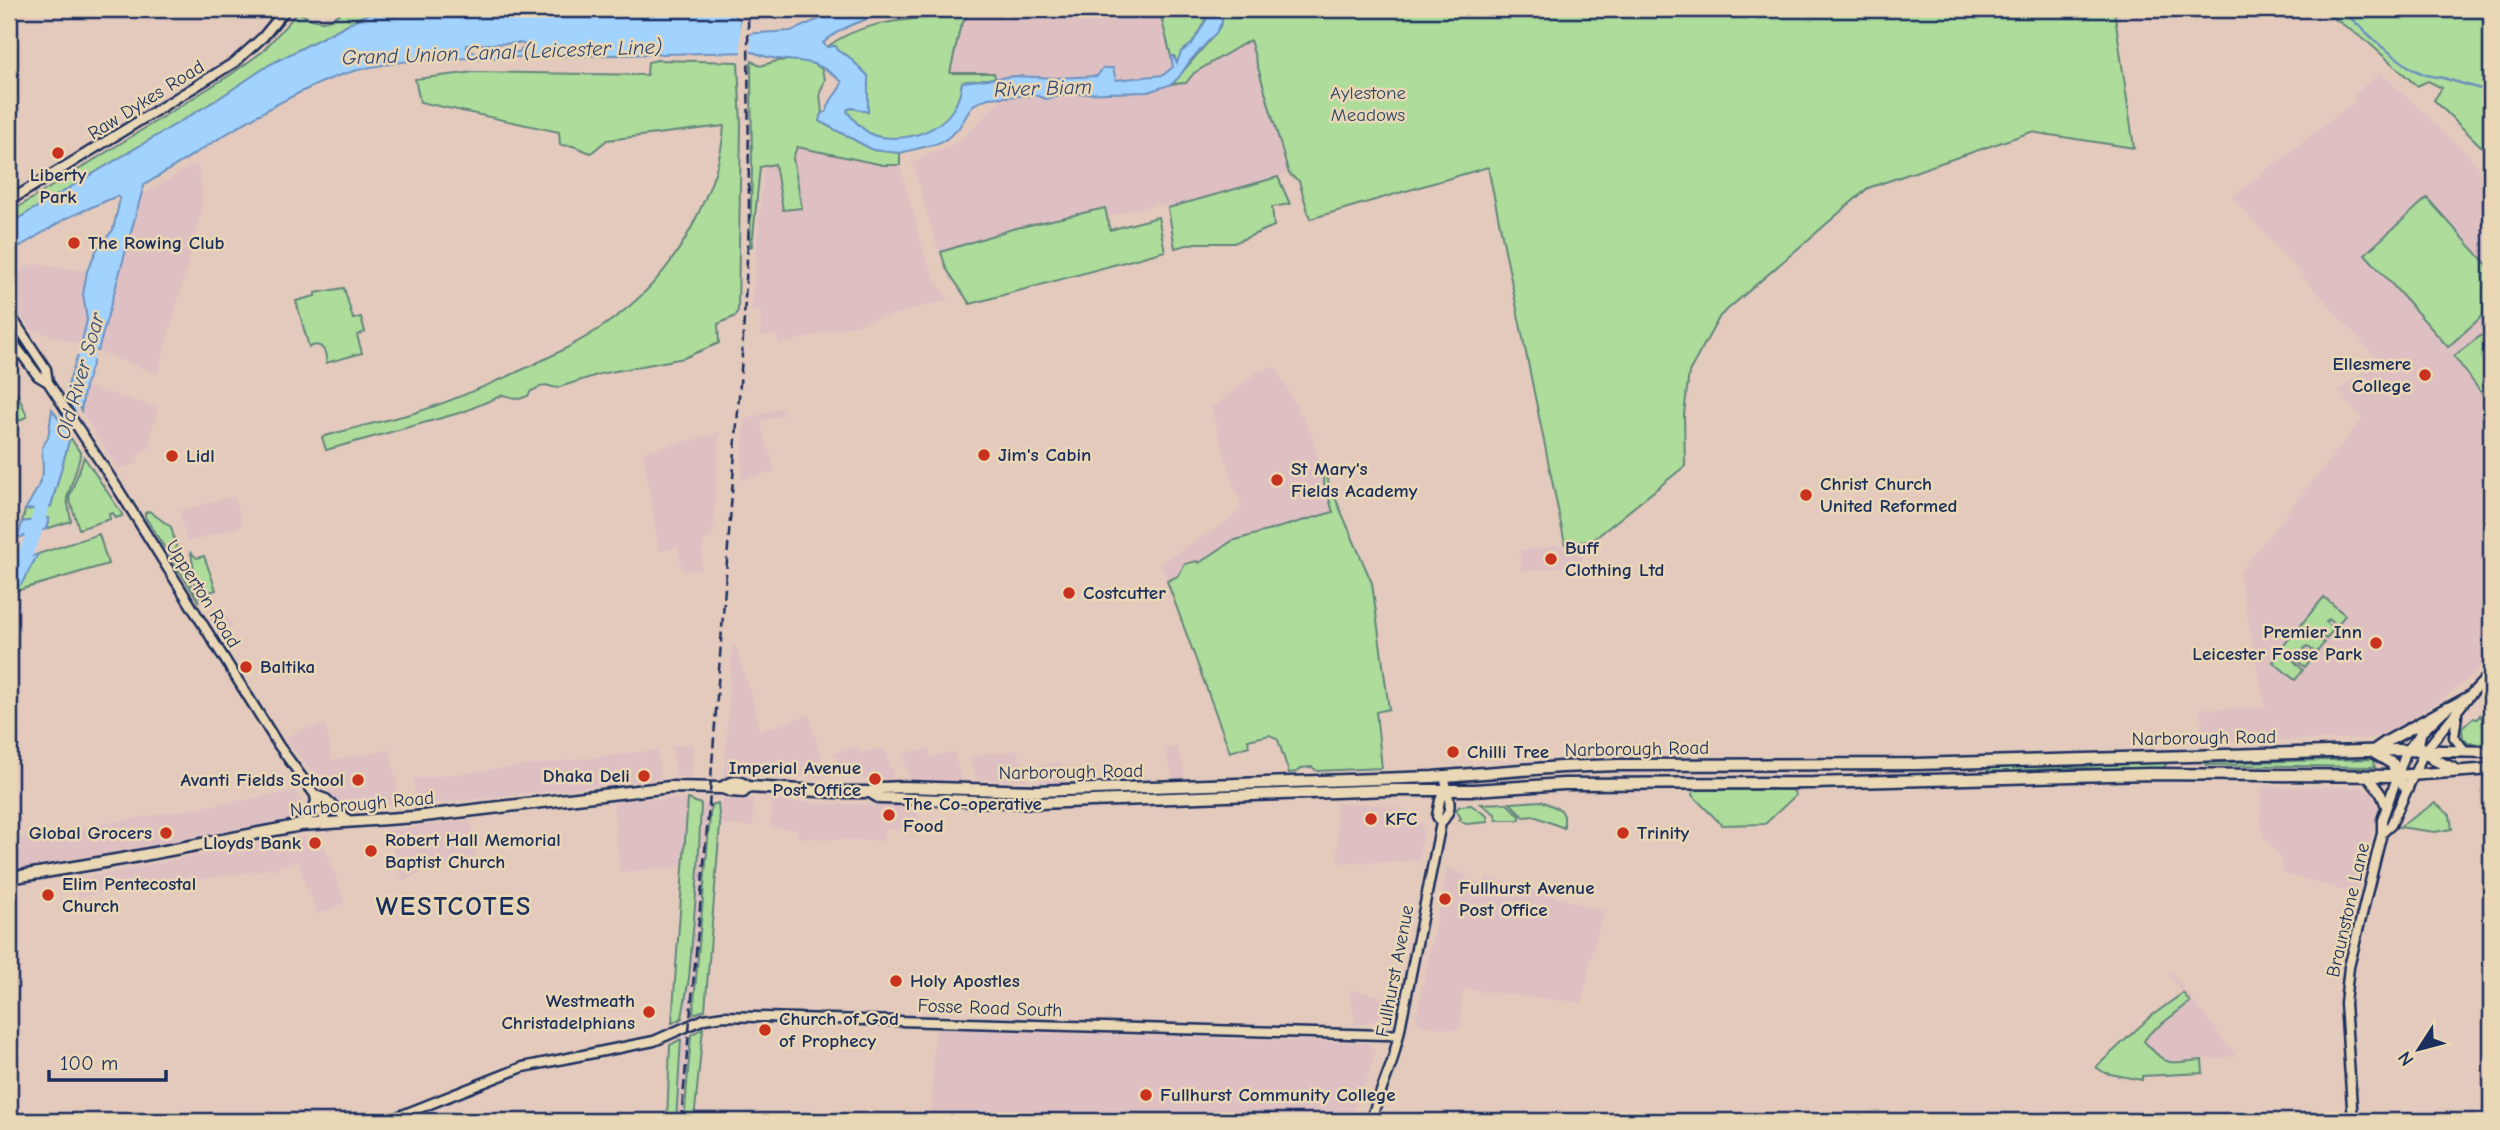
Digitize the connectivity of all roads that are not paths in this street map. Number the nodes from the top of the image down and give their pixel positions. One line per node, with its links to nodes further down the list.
1 (286, 9): 2 (street, Raw Dykes Road)
2 (9, 201)
3 (9, 313): 5 (street, Upperton Road)
4 (9, 337): 5 (street, Upperton Road)
5 (48, 382): 25 (street, Upperton Road)
6 (2491, 673): 7 (street)
7 (2469, 696): 8 (street, Braunstone Lane); 9 (street, Braunstone Lane)
8 (2447, 708): 10 (street, Braunstone Lane); 12 (main road)
9 (2457, 712): 11 (street); 14 (street, Braunstone Lane)
10 (2420, 734): 13 (street, Braunstone Lane); 14 (main road)
11 (2465, 751): 14 (main road, Narborough Road); 15 (main road, Narborough Road)
12 (2373, 752): 13 (main road, Narborough Road); 19 (main road, Narborough Road); 21 (main road)
13 (2406, 752): 14 (main road, Narborough Road); 21 (street, Braunstone Lane)
14 (2424, 752): 17 (main road); 18 (street, Braunstone Lane)
15 (2491, 752)
16 (2491, 769): 17 (main road, Narborough Road)
17 (2456, 771): 18 (main road, Narborough Road)
18 (2413, 775): 21 (main road, Narborough Road); 22 (street, Braunstone Lane)
19 (1445, 776): 23 (street, Fullhurst Avenue); 24 (main road, Narborough Road)
20 (2368, 776): 21 (main road, Narborough Road); 23 (main road, Narborough Road); 26 (street)
21 (2396, 776): 22 (main road); 26 (street, Braunstone Lane)
22 (2407, 789): 30 (street, Braunstone Lane)
23 (1446, 790): 24 (main road, Narborough Road); 32 (street, Fullhurst Avenue)
24 (870, 792): 27 (main road, Narborough Road)
25 (315, 798): 27 (street); 28 (street, Upperton Road); 29 (street)
26 (2386, 806): 30 (street, Braunstone Lane)
27 (349, 821): 28 (main road, Narborough Road)
28 (327, 823): 29 (main road, Narborough Road)
29 (301, 825): 31 (main road, Narborough Road)
30 (2382, 833): 35 (street, Braunstone Lane)
31 (9, 878)
32 (1399, 1034): 33 (street, Fosse Road South); 34 (street, Fullhurst Avenue)
33 (387, 1121)
34 (1370, 1121)
35 (2353, 1121)

